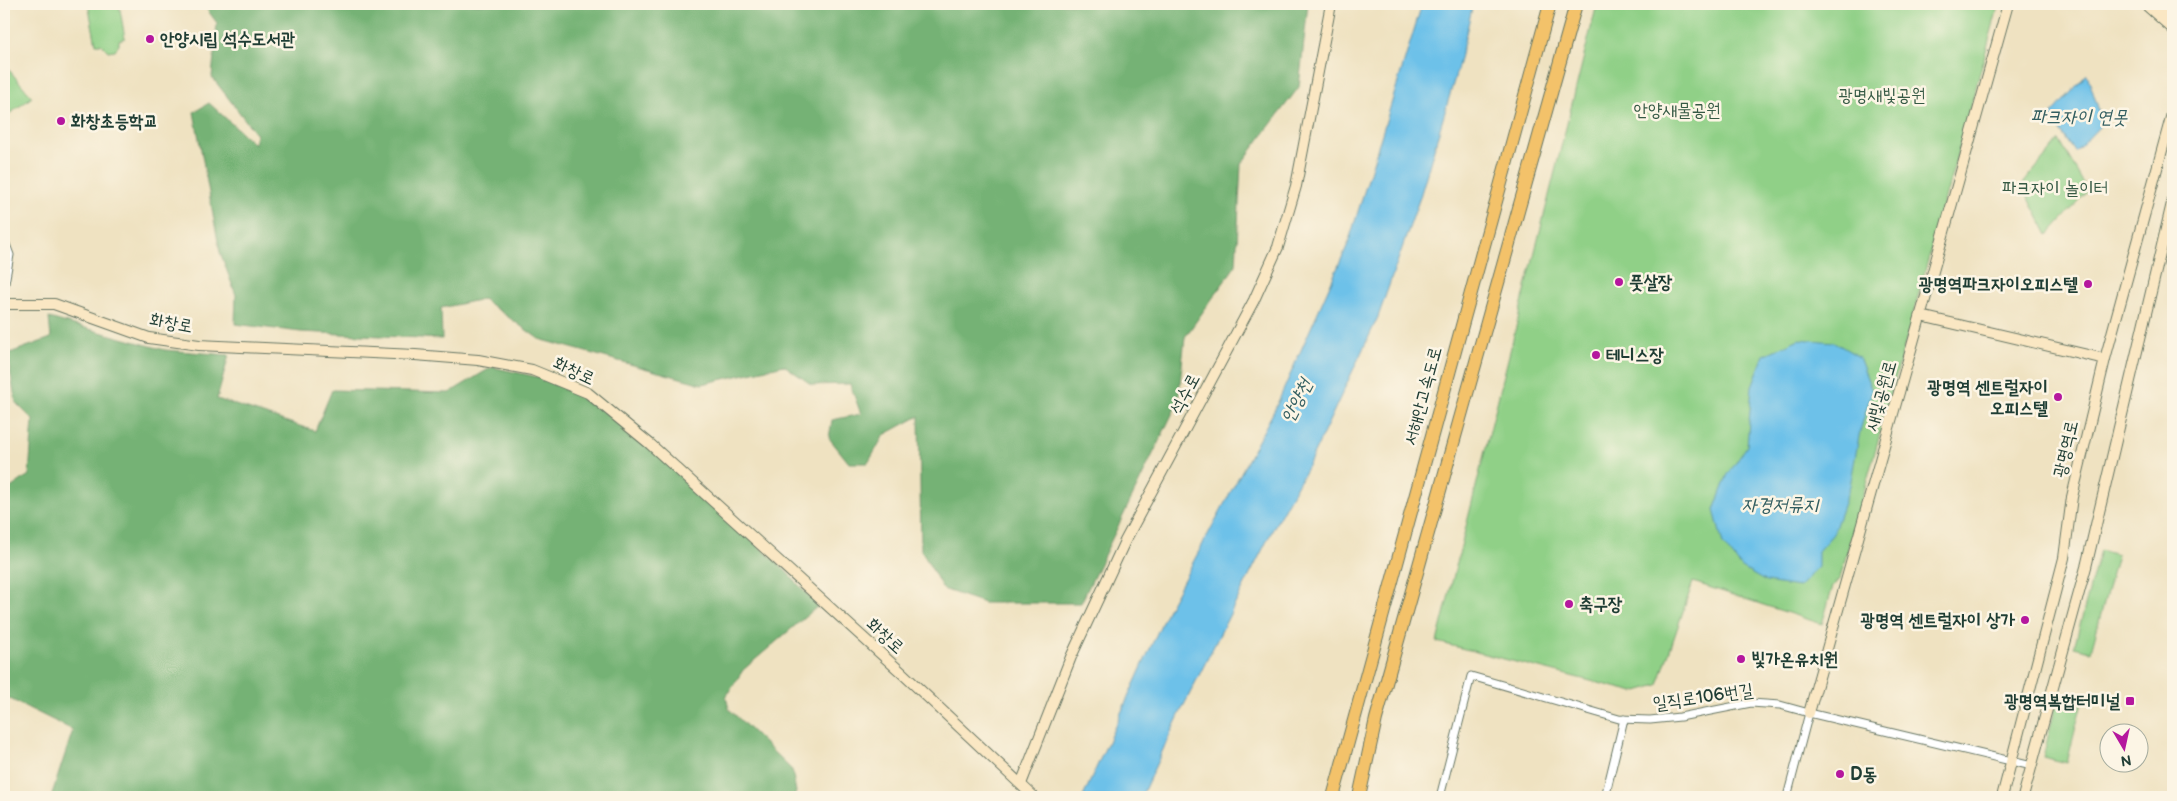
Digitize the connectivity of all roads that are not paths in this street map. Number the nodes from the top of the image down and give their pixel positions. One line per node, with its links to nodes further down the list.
1 (1331, 4): 19 (street, 석수로)
2 (1550, 4): 21 (highway, 서해안고속도로)
3 (1576, 4): 22 (highway)
4 (2008, 4): 13 (street, 새빛공원로)
5 (2144, 4): 6 (street); 7 (street)
6 (2173, 14)
7 (2173, 30)
8 (2173, 110): 14 (street, 광명역로)
9 (2173, 199): 18 (street)
10 (4, 239): 11 (street)
11 (4, 288)
12 (4, 304): 19 (street, 화창로)
13 (1920, 316): 14 (street); 15 (street, 새빛공원로)
14 (2105, 359): 17 (street, 광명역로)
15 (1809, 713): 16 (street, 일직로106번길); 17 (street, 일직로106번길); 25 (street, 새빛공원로)
16 (1624, 719): 23 (street, 일직로106번길); 24 (street)
17 (2012, 760): 18 (street, 일직로106번길); 26 (street, 광명역로)
18 (2032, 766): 27 (street)
19 (1021, 784): 20 (street, 화창로)
20 (1034, 797)
21 (1333, 797)
22 (1359, 797)
23 (1440, 797)
24 (1605, 797)
25 (1787, 797)
26 (2002, 797)
27 (2023, 797)

